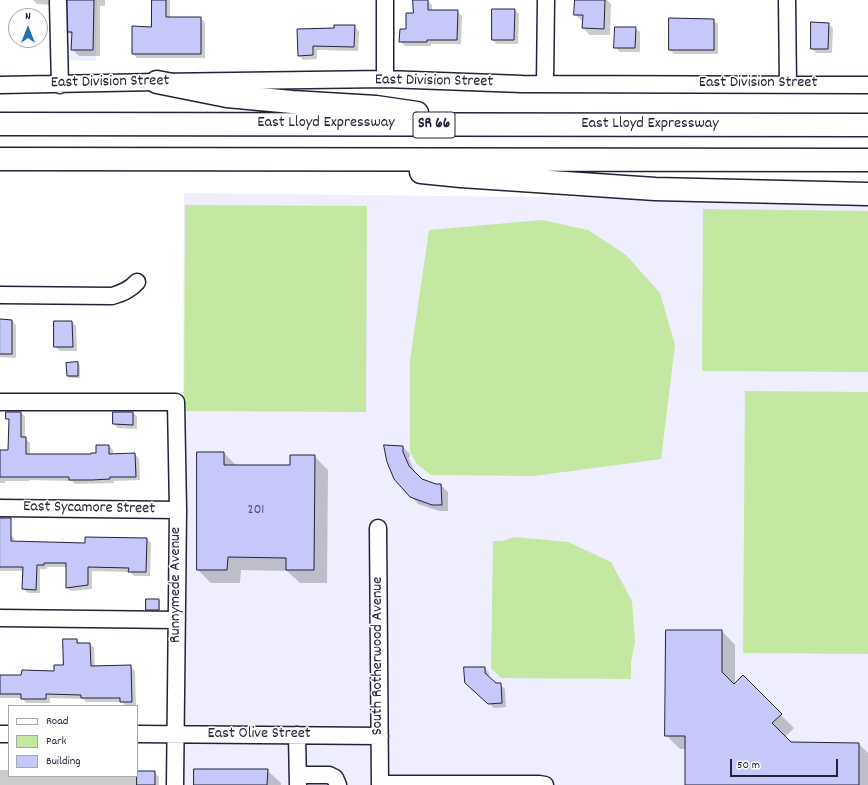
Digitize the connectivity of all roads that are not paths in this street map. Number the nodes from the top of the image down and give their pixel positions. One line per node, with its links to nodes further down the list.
1 (385, 0): 5 (street)
2 (546, 0): 7 (street)
3 (787, 0): 8 (street)
4 (58, 2): 10 (street)
5 (385, 79): 6 (street, East Division Street); 7 (street, East Division Street)
6 (157, 82): 10 (street, East Division Street); 13 (highway)
7 (545, 84): 8 (street, East Division Street)
8 (788, 84): 11 (street, East Division Street)
9 (0, 85): 10 (street, East Division Street)
10 (60, 85)
11 (868, 85)
12 (0, 124): 13 (highway, East Lloyd Expressway / SR 66)
13 (499, 125): 14 (highway, East Lloyd Expressway / SR 66)
14 (868, 125)
15 (0, 159): 16 (highway, SR 66)
16 (299, 159): 17 (highway, SR 66); 18 (highway)
17 (868, 160)
18 (868, 194)
19 (137, 282): 20 (street)
20 (0, 295)
21 (0, 402): 23 (street, Runnymede Avenue)
22 (0, 508): 23 (street, East Sycamore Street)
23 (178, 510): 26 (street, Runnymede Avenue)
24 (378, 528): 30 (street, South Rotherwood Avenue)
25 (0, 618): 26 (street)
26 (177, 620): 28 (street, Runnymede Avenue)
27 (138, 734): 28 (street, East Olive Street)
28 (175, 734): 29 (street, East Olive Street); 33 (street, Runnymede Avenue)
29 (297, 735): 30 (street, East Olive Street); 31 (street)
30 (380, 736): 32 (street, South Rotherwood Avenue)
31 (298, 780): 34 (street)
32 (380, 784): 35 (street)
33 (175, 785)
34 (338, 785)
35 (545, 785)

